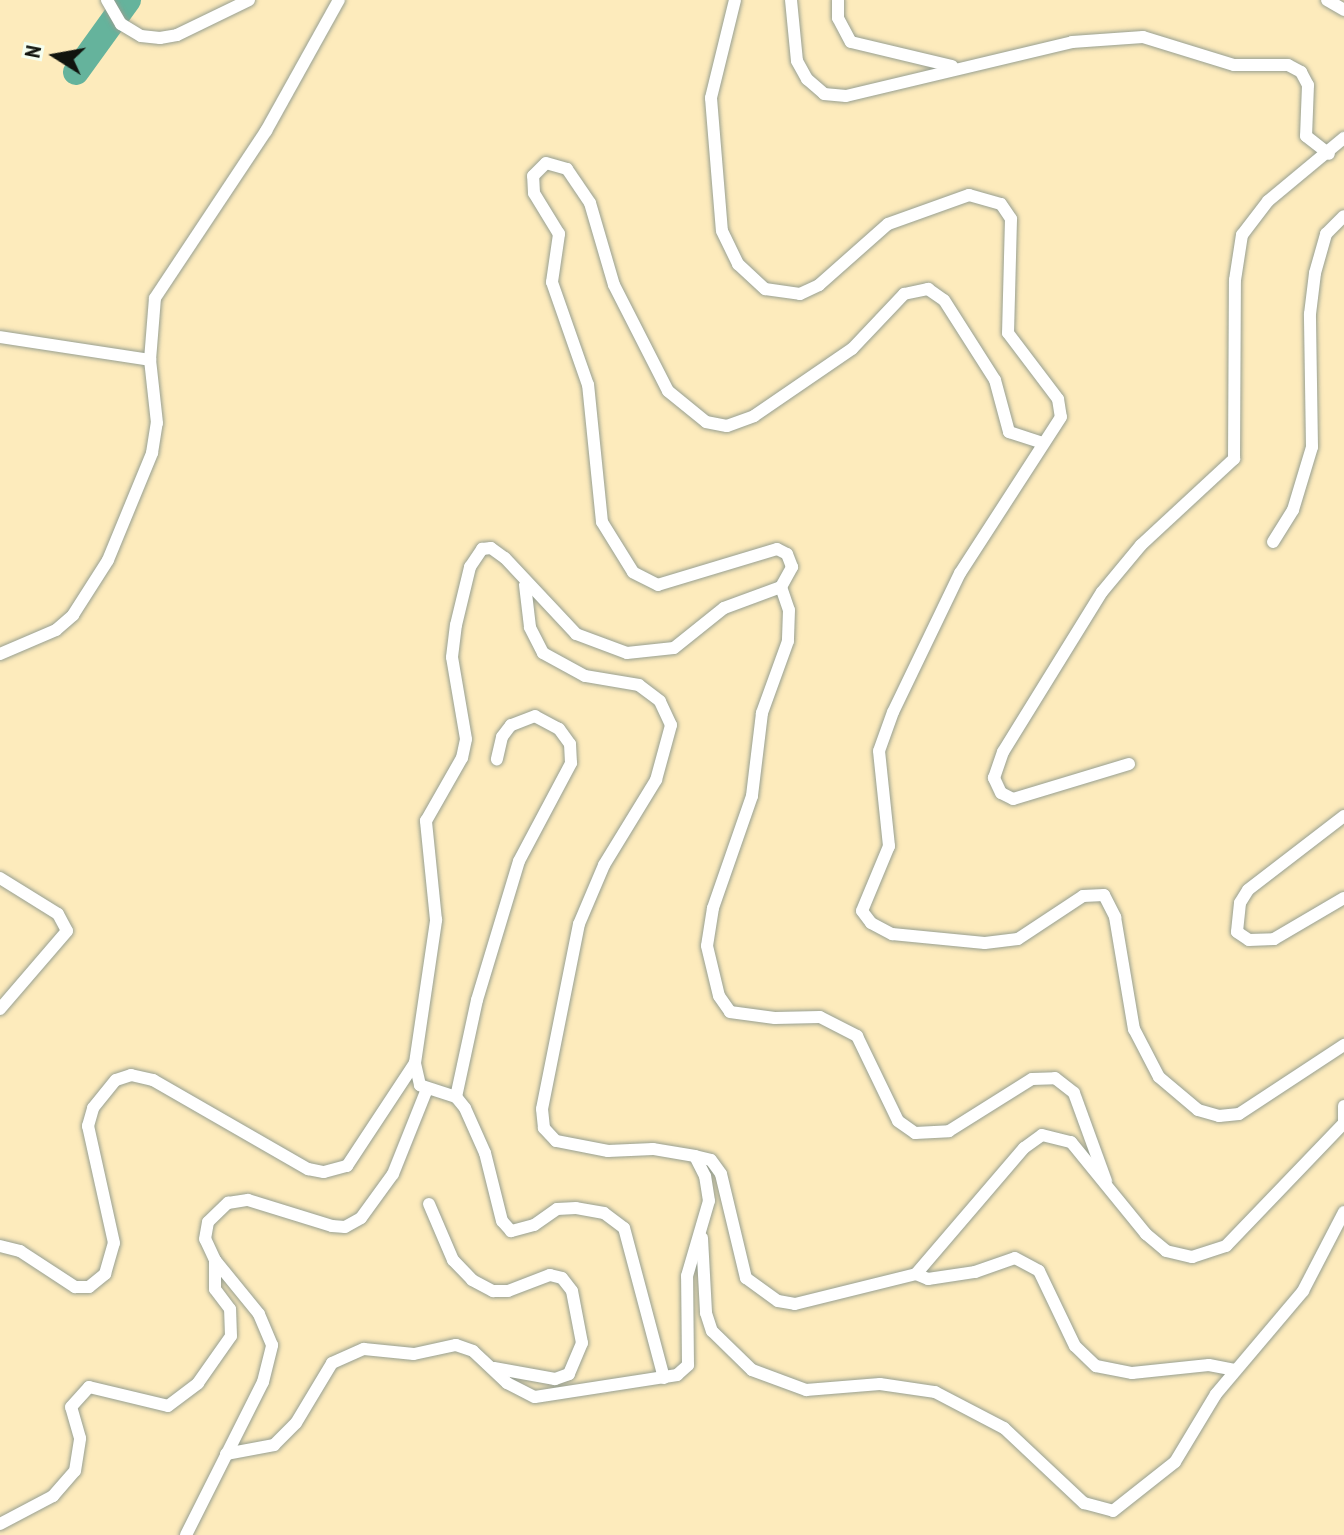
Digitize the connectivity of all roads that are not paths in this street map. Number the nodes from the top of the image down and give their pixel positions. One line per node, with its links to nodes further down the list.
1 (107, 0): 2 (street)
2 (249, 0)
3 (339, 0): 14 (street)
4 (735, 0): 15 (street)
5 (791, 0): 9 (street)
6 (838, 0): 9 (street)
7 (1327, 0): 8 (street)
8 (1344, 10)
9 (956, 66): 11 (street)
10 (1344, 138): 11 (street)
11 (1329, 154): 21 (street)
12 (1344, 216): 16 (street)
13 (0, 337): 14 (street)
14 (150, 360): 19 (street)
15 (1043, 443): 18 (street); 26 (street)
16 (1273, 542)
17 (525, 585): 18 (street); 27 (street); 32 (street)
18 (781, 587): 33 (street)
19 (0, 654)
20 (497, 759): 29 (street)
21 (1129, 764)
22 (1344, 816): 24 (street)
23 (0, 878): 25 (street)
24 (1344, 898)
25 (0, 1009)
26 (1344, 1045)
27 (415, 1063): 28 (street); 37 (street)
28 (427, 1089): 29 (street); 38 (street)
29 (456, 1097): 42 (street)
30 (1344, 1106): 31 (street)
31 (1344, 1123): 33 (street)
32 (695, 1156): 36 (street); 39 (street)
33 (1106, 1181): 39 (street)
34 (429, 1204): 40 (street)
35 (1344, 1212): 41 (street)
36 (702, 1238): 41 (street); 42 (street)
37 (0, 1246)
38 (215, 1260): 43 (street); 44 (street)
39 (916, 1274): 41 (street)
40 (494, 1368): 42 (street); 43 (street)
41 (1235, 1370)
42 (664, 1378)
43 (226, 1454): 45 (street)
44 (0, 1524)
45 (186, 1535)

